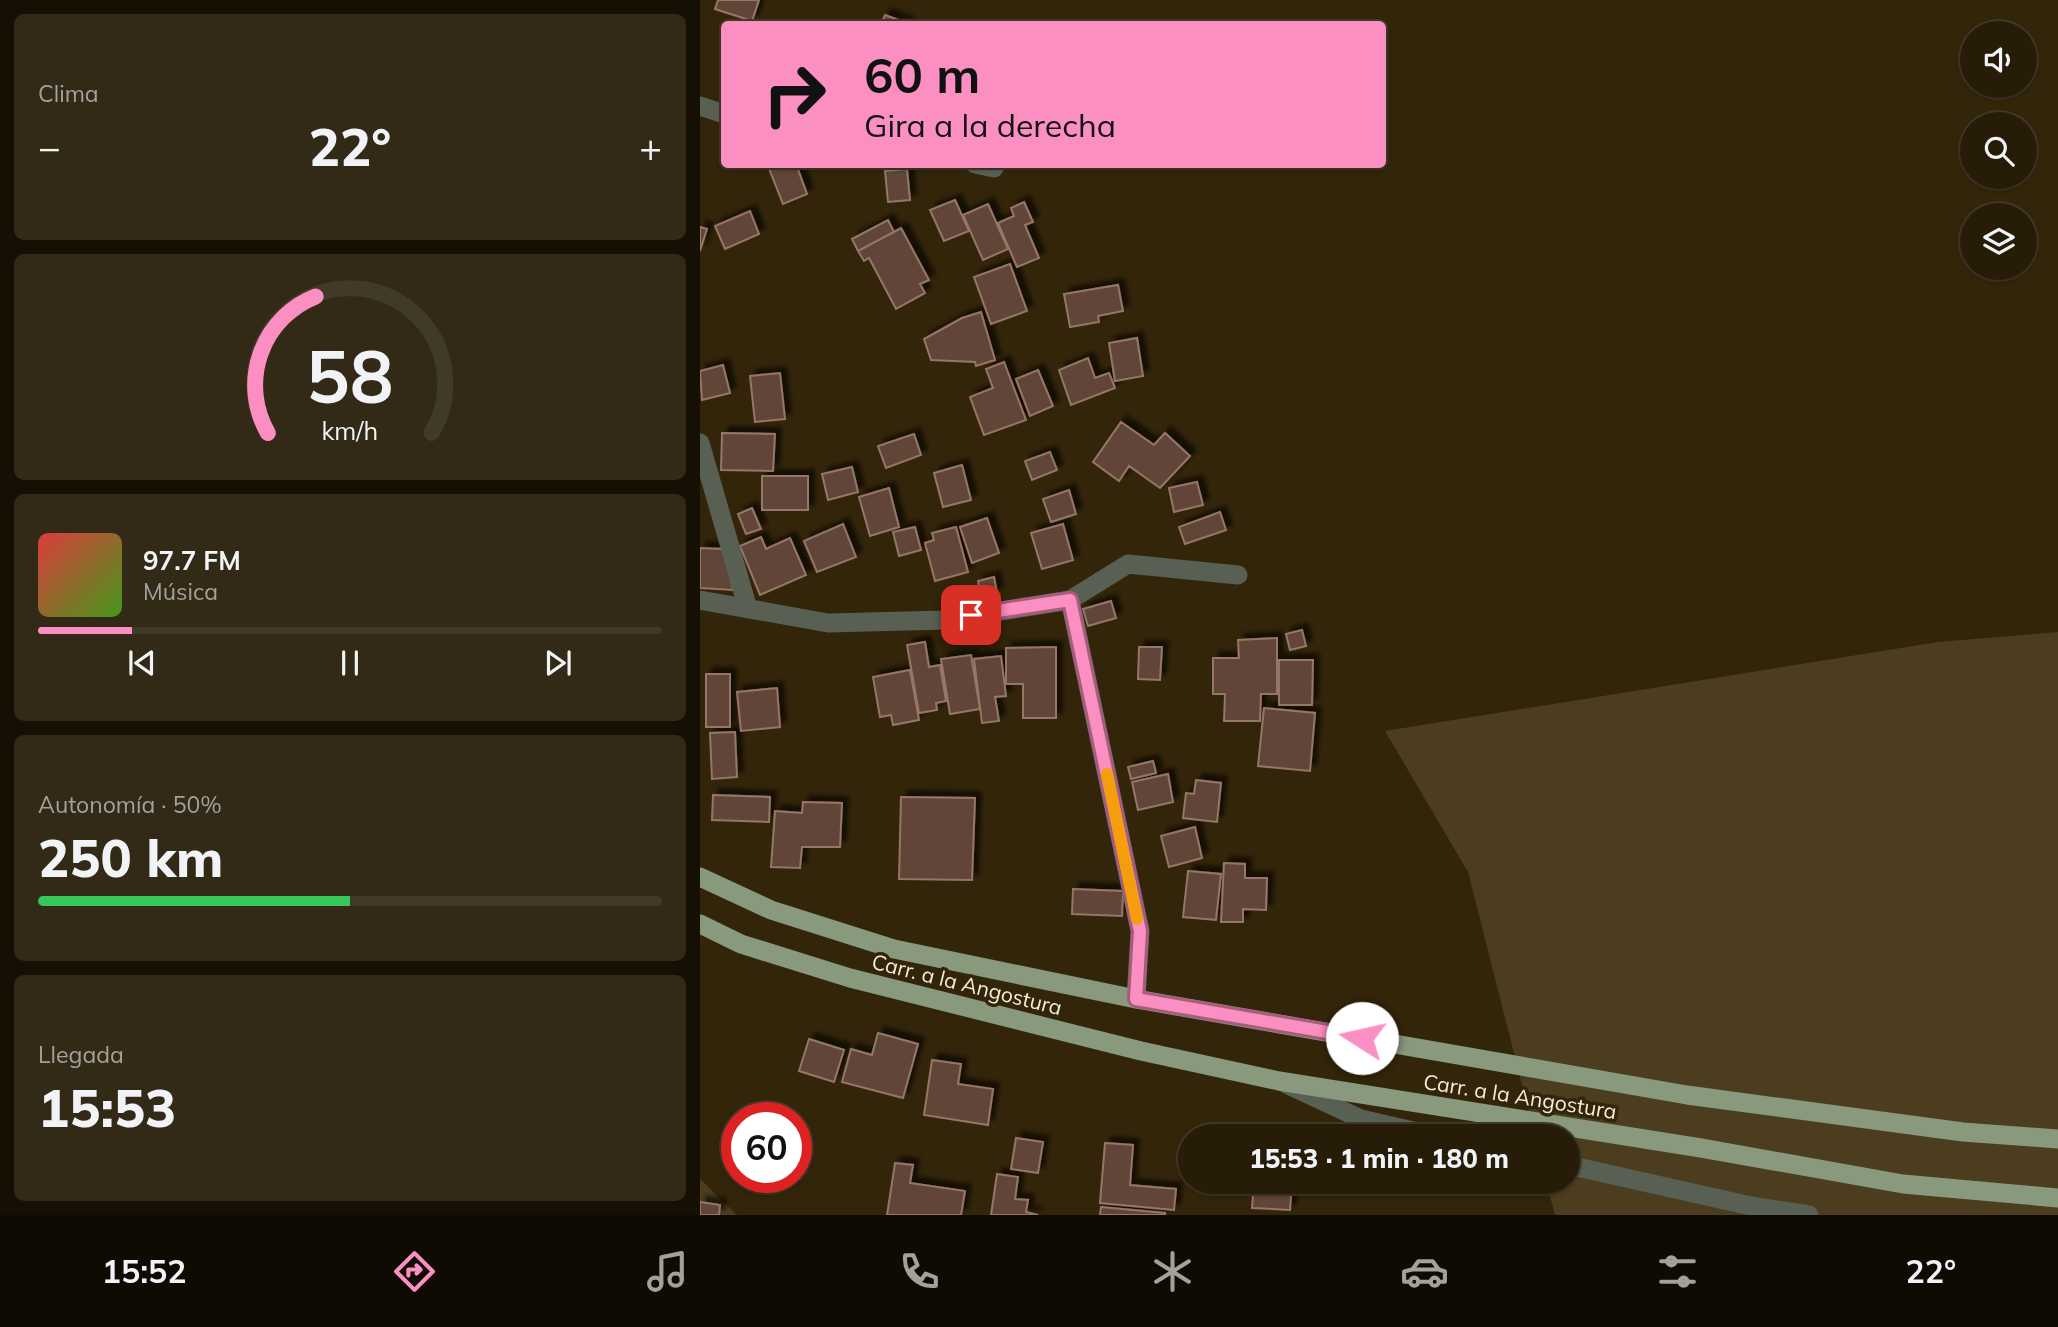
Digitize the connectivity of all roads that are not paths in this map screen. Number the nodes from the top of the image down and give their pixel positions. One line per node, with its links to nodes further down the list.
1 (700, 106): 2 (street)
2 (721, 113)
3 (700, 443): 7 (street)
4 (1238, 575): 6 (street)
5 (700, 600): 7 (street)
6 (1070, 600): 7 (street); 10 (street)
7 (748, 609)
8 (700, 877): 10 (main road, Carr. a la Angostura)
9 (700, 924): 11 (main road, Carr. a la Angostura)
10 (1136, 999): 13 (main road, Carr. a la Angostura)
11 (1279, 1081): 12 (street); 15 (main road, Carr. a la Angostura)
12 (1383, 1124)
13 (2058, 1139)
14 (1580, 1169): 16 (street)
15 (2058, 1198)
16 (1809, 1215)

